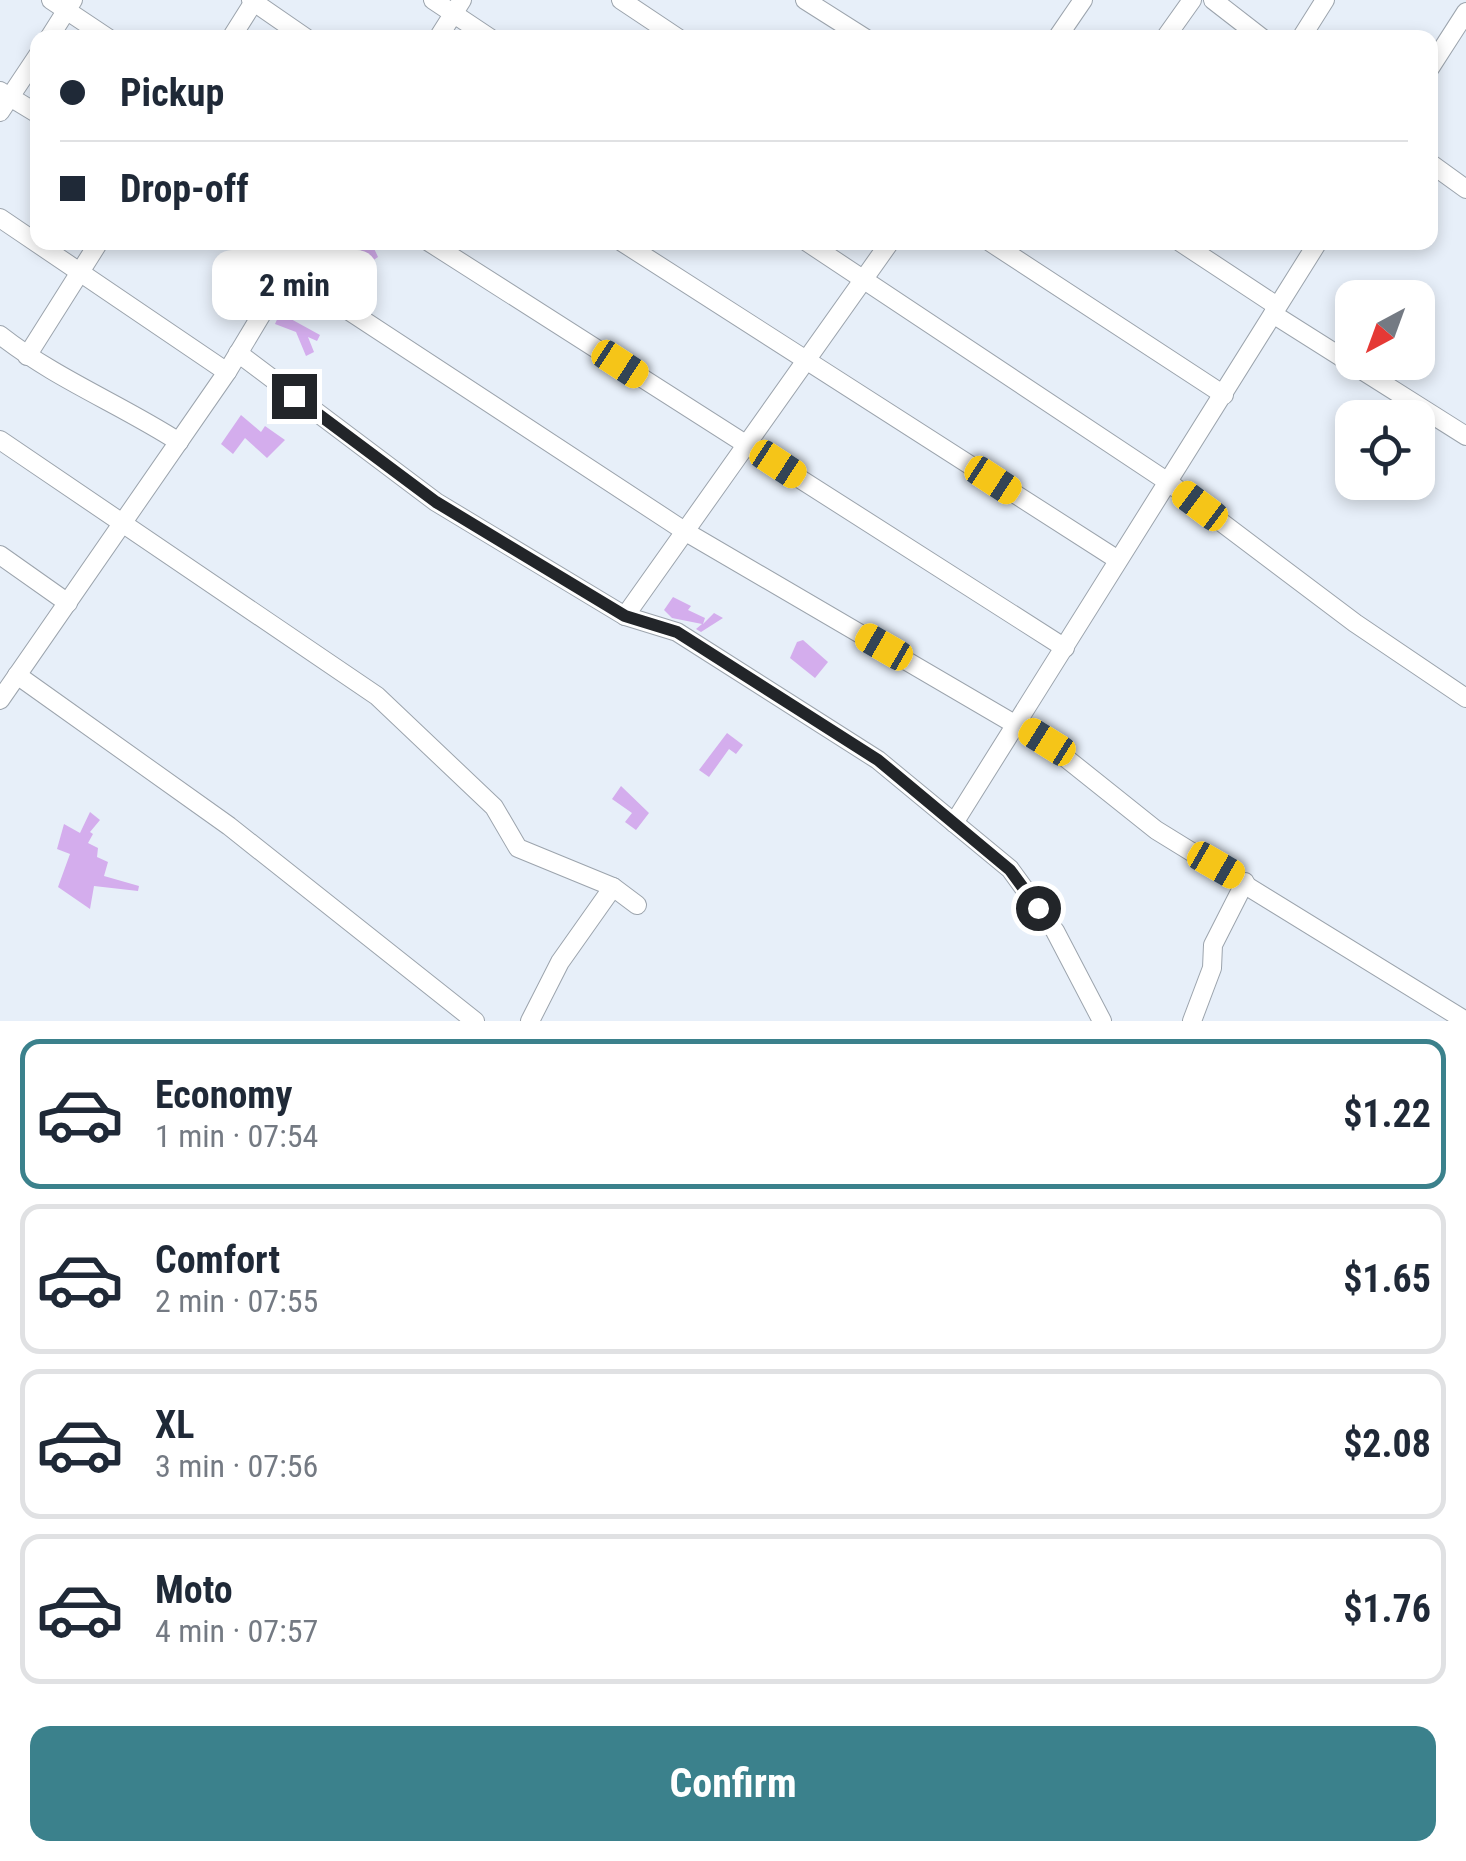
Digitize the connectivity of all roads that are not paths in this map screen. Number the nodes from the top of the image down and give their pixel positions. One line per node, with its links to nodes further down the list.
1 (434, 0): 10 (street)
2 (621, 0): 18 (street)
3 (805, 0): 19 (street)
4 (1083, 0): 20 (street)
5 (1192, 0): 21 (street)
6 (1213, 0): 22 (street)
7 (1326, 0): 23 (street)
8 (253, 1): 14 (street); 15 (street)
9 (64, 3): 12 (street); 13 (street)
10 (458, 7): 16 (street); 17 (street)
11 (1463, 25): 24 (street)
12 (52, 30)
13 (98, 30)
14 (236, 30)
15 (295, 30)
16 (443, 30)
17 (482, 30)
18 (666, 30)
19 (852, 30)
20 (1062, 30)
21 (1171, 30)
22 (1252, 30)
23 (1306, 30)
24 (1438, 58)
25 (30, 65): 26 (street)
26 (3, 100): 27 (street)
27 (30, 111)
28 (1438, 169): 29 (street)
29 (1466, 189)
30 (0, 218): 31 (street)
31 (30, 238)
32 (47, 250): 44 (street)
33 (93, 250): 44 (street)
34 (256, 250): 43 (street)
35 (300, 250): 43 (street)
36 (443, 250): 56 (street)
37 (634, 250): 50 (street)
38 (819, 250): 45 (street)
39 (885, 250): 45 (street)
40 (1002, 250): 52 (street)
41 (1191, 250): 46 (street)
42 (1313, 250): 46 (street)
43 (287, 270): 48 (street); 59 (street)
44 (80, 272): 49 (street); 51 (street)
45 (865, 280): 50 (street); 57 (street)
46 (1275, 310): 52 (street); 53 (street)
47 (0, 335): 49 (street)
48 (238, 353): 51 (street); 63 (street)
49 (27, 356): 55 (street)
50 (806, 360): 56 (street); 61 (street)
51 (227, 372): 55 (street)
52 (1224, 396): 57 (street)
53 (1466, 436)
54 (0, 440): 58 (street)
55 (180, 442): 58 (street)
56 (746, 444): 59 (street); 64 (street)
57 (1168, 482): 61 (street); 66 (street)
58 (124, 525): 62 (street); 71 (street)
59 (686, 532): 63 (street); 68 (street)
60 (0, 555): 62 (street)
61 (1118, 560): 64 (street)
62 (68, 603): 65 (street)
63 (625, 616): 69 (street)
64 (1066, 648): 68 (street)
65 (17, 675): 67 (street); 74 (street)
66 (1466, 698)
67 (0, 700)
68 (1017, 724): 69 (street); 70 (street)
69 (954, 823): 76 (street)
70 (1245, 882): 73 (street); 77 (street)
71 (613, 887): 72 (street); 75 (street)
72 (637, 905)
73 (1445, 1014): 78 (street)
74 (474, 1021)
75 (530, 1021)
76 (1102, 1021)
77 (1192, 1021)
78 (1466, 1021)

